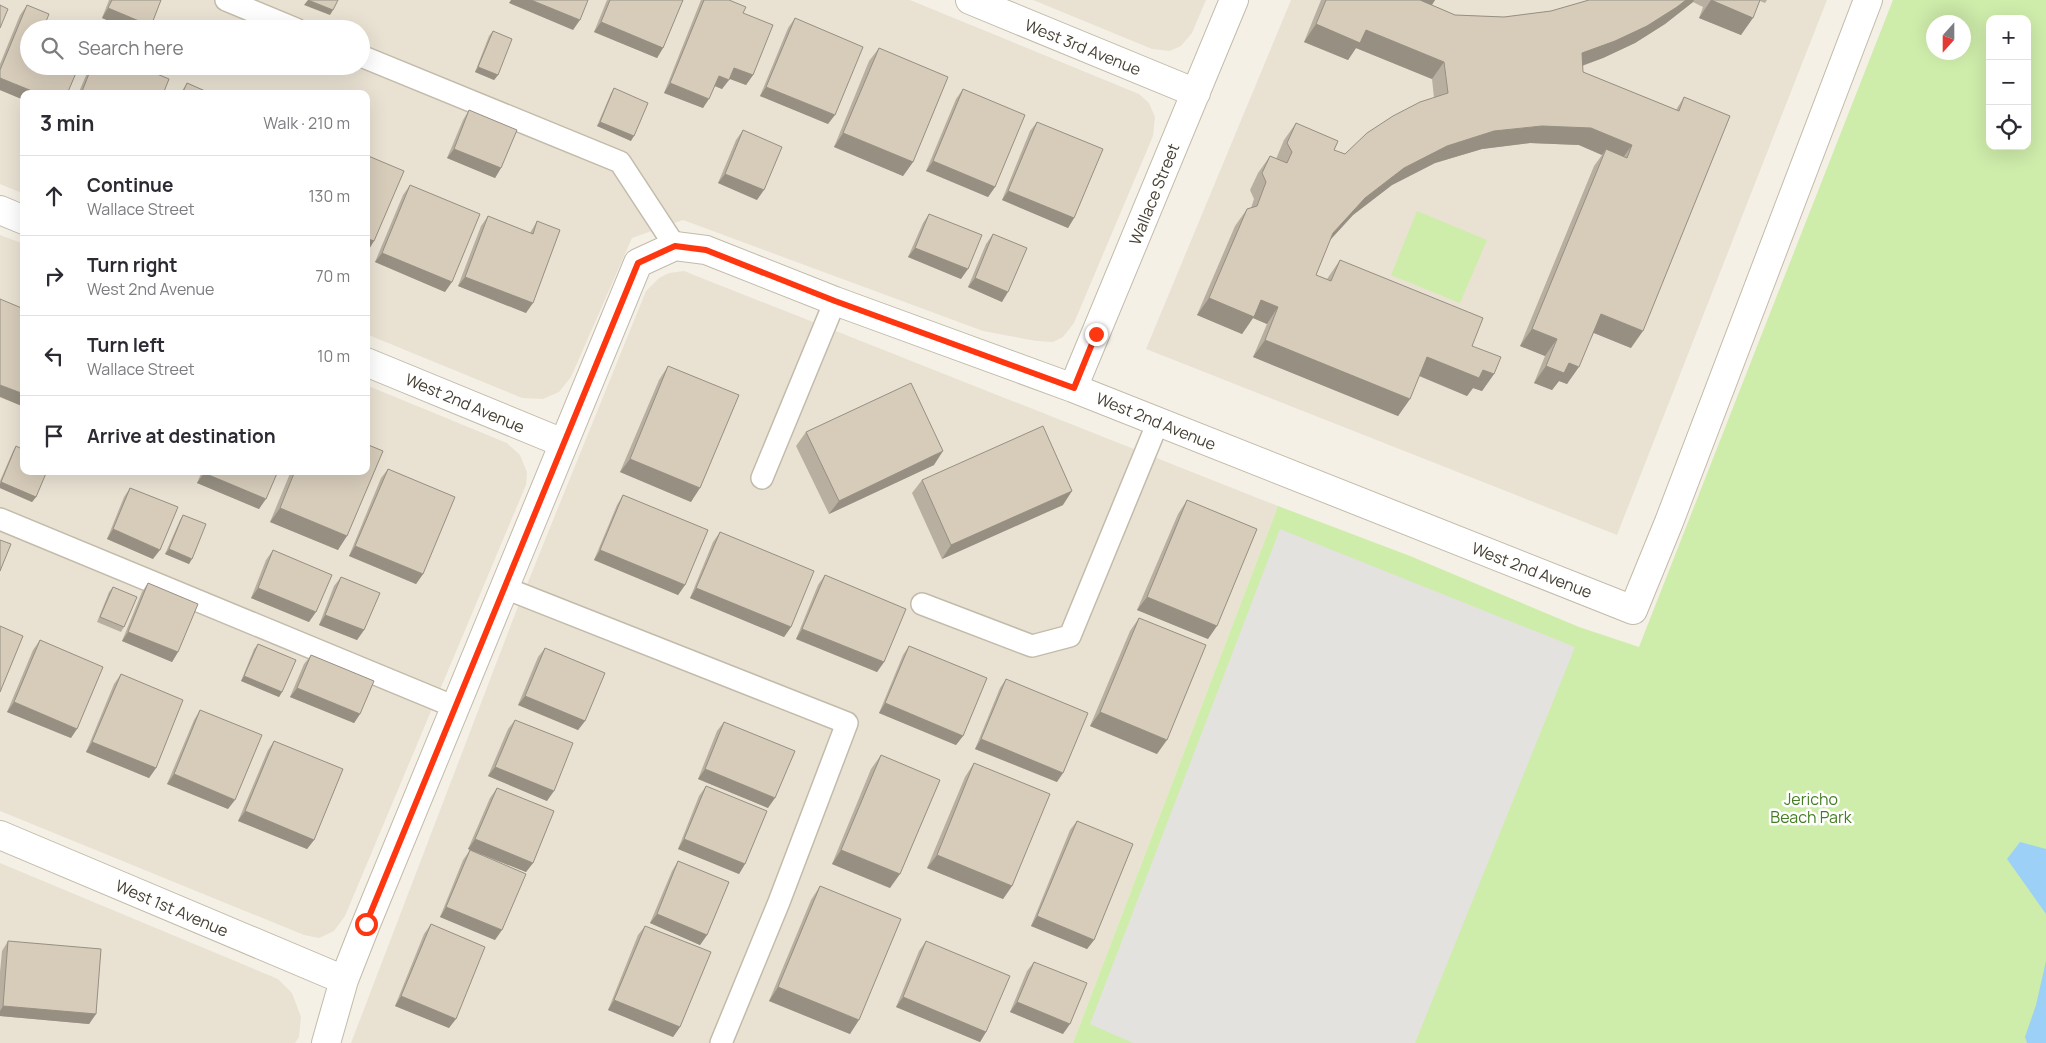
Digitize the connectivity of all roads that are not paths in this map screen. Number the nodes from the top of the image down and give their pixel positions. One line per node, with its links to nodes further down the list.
1 (226, 0): 5 (lane)
2 (970, 0): 7 (street, West 3rd Avenue)
3 (1234, 0): 7 (street, Wallace Street)
4 (1868, 0): 14 (street, West 2nd Avenue)
5 (274, 20)
6 (370, 60): 10 (lane)
7 (1196, 93): 13 (street, Wallace Street)
8 (0, 210): 9 (street)
9 (20, 218)
10 (675, 246): 11 (street, West 2nd Avenue); 15 (street)
11 (835, 301): 13 (street, West 2nd Avenue); 16 (lane)
12 (370, 364): 15 (street, West 2nd Avenue)
13 (1074, 388): 14 (street, West 2nd Avenue)
14 (1158, 422): 19 (lane)
15 (563, 443): 18 (street)
16 (762, 478)
17 (0, 519): 20 (lane)
18 (505, 588): 20 (street); 24 (lane)
19 (922, 604)
20 (455, 708): 22 (street)
21 (0, 835): 22 (street, West 1st Avenue)
22 (344, 980): 23 (street)
23 (326, 1043)
24 (721, 1043)

